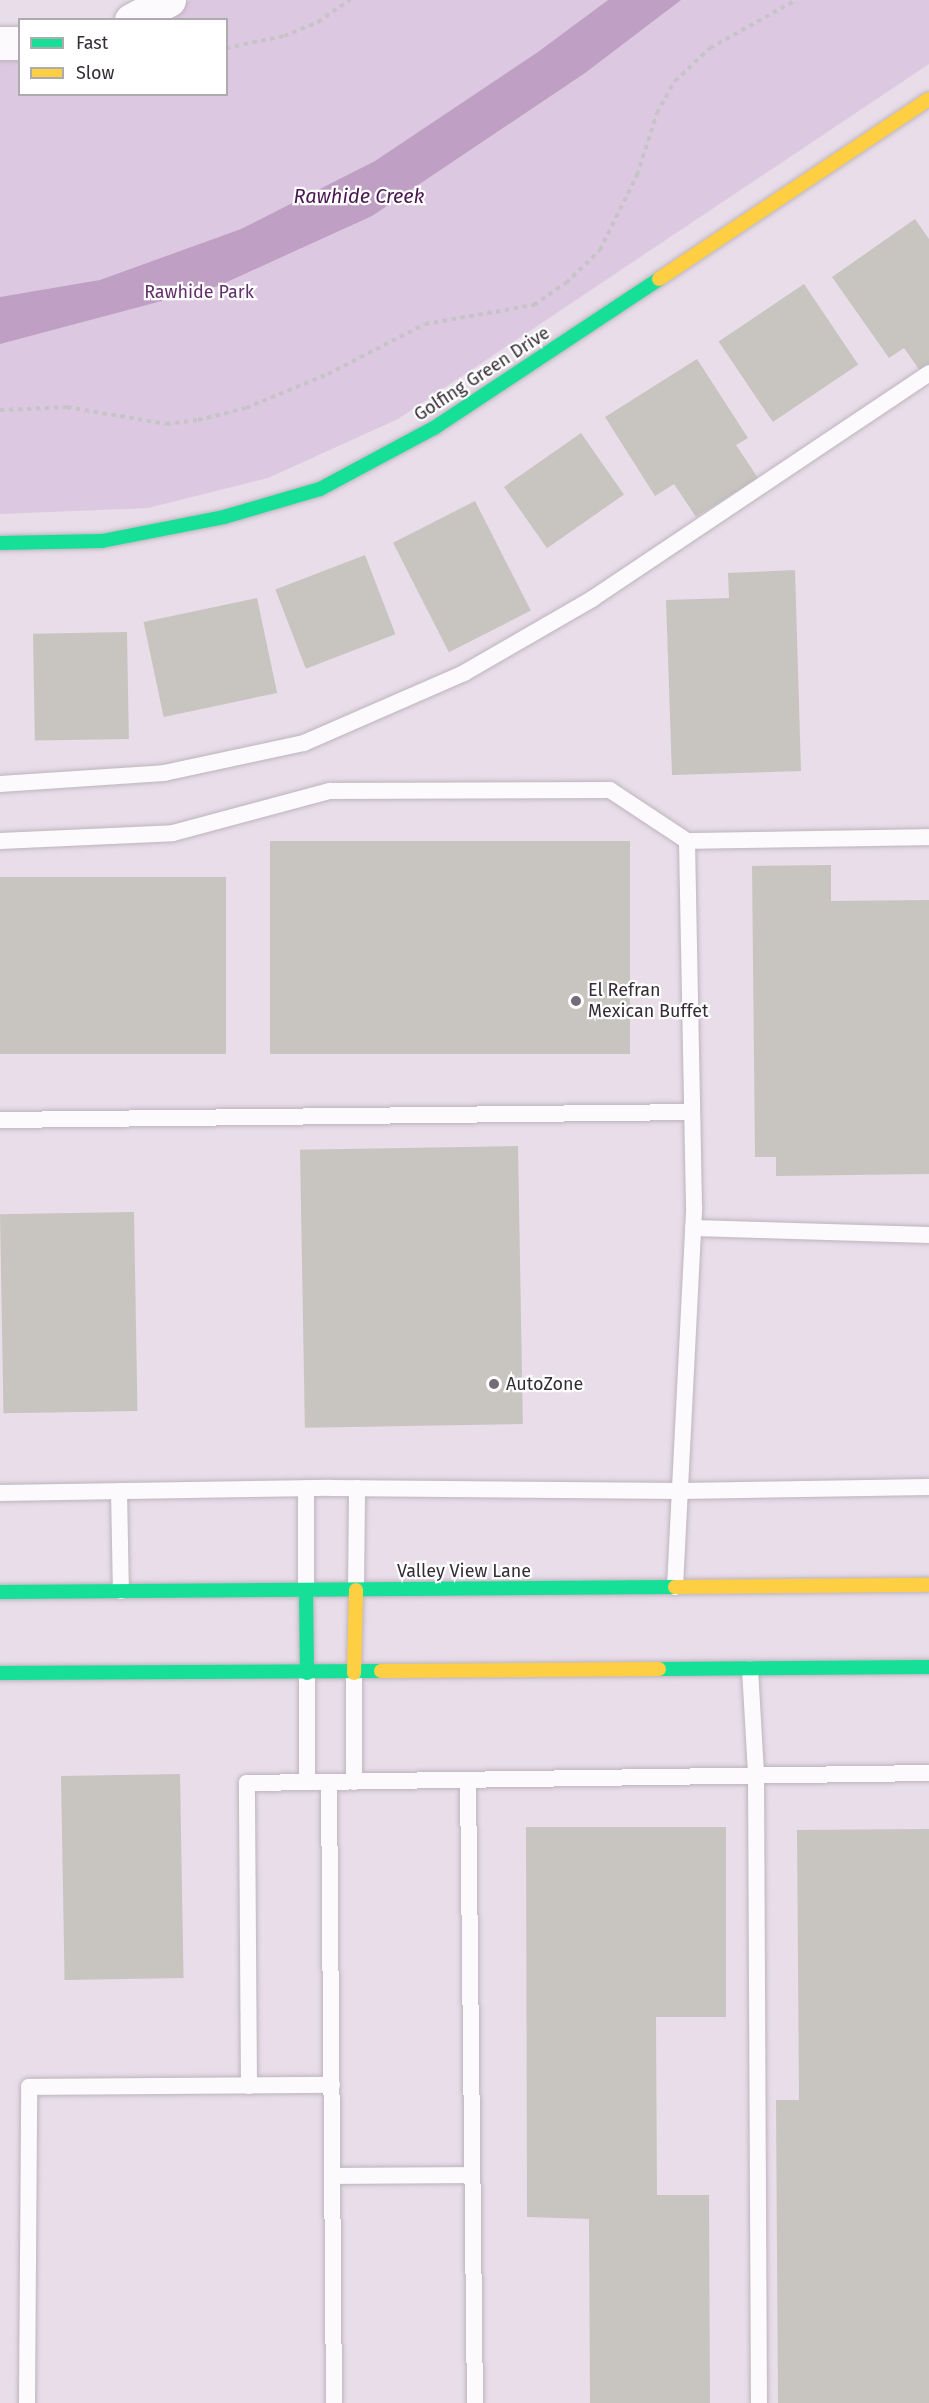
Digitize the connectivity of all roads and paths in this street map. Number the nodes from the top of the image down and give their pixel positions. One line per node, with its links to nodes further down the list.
1 (169, 0): 4 (street)
2 (350, 0): 7 (path)
3 (796, 0): 10 (path)
4 (135, 18)
5 (0, 43): 6 (street)
6 (18, 43)
7 (228, 48)
8 (929, 99): 11 (main road, Golfing Green Drive)
9 (929, 373): 12 (lane)
10 (0, 410)
11 (0, 543)
12 (0, 784)
13 (929, 837): 15 (lane)
14 (0, 841): 15 (lane)
15 (687, 841): 16 (lane)
16 (692, 1112): 17 (lane); 18 (lane)
17 (0, 1120)
18 (693, 1228): 19 (lane); 24 (lane)
19 (929, 1235)
20 (929, 1487): 24 (lane)
21 (306, 1488): 22 (lane); 23 (lane); 28 (lane)
22 (357, 1488): 24 (lane); 29 (lane)
23 (119, 1491): 25 (lane); 30 (lane)
24 (680, 1491): 27 (lane)
25 (0, 1492)
26 (929, 1586): 27 (main road, Valley View Lane)
27 (675, 1587): 29 (main road, Valley View Lane)
28 (306, 1590): 29 (main road, Valley View Lane); 30 (main road, Valley View Lane); 35 (main road)
29 (356, 1590): 36 (main road)
30 (121, 1591): 31 (main road, Valley View Lane)
31 (0, 1592)
32 (929, 1667): 33 (main road)
33 (750, 1669): 36 (main road); 38 (lane)
34 (0, 1673): 35 (main road)
35 (307, 1673): 36 (main road); 40 (lane)
36 (354, 1673): 42 (lane)
37 (929, 1773): 38 (lane)
38 (756, 1774): 39 (lane); 50 (lane)
39 (468, 1780): 42 (lane); 45 (lane)
40 (307, 1782): 41 (lane); 44 (lane)
41 (329, 1782): 42 (lane); 43 (lane)
42 (354, 1782)
43 (332, 2085): 44 (lane); 46 (lane)
44 (249, 2086): 47 (lane)
45 (472, 2175): 46 (lane); 49 (lane)
46 (332, 2176): 48 (lane)
47 (27, 2403)
48 (334, 2403)
49 (475, 2403)
50 (759, 2403)

